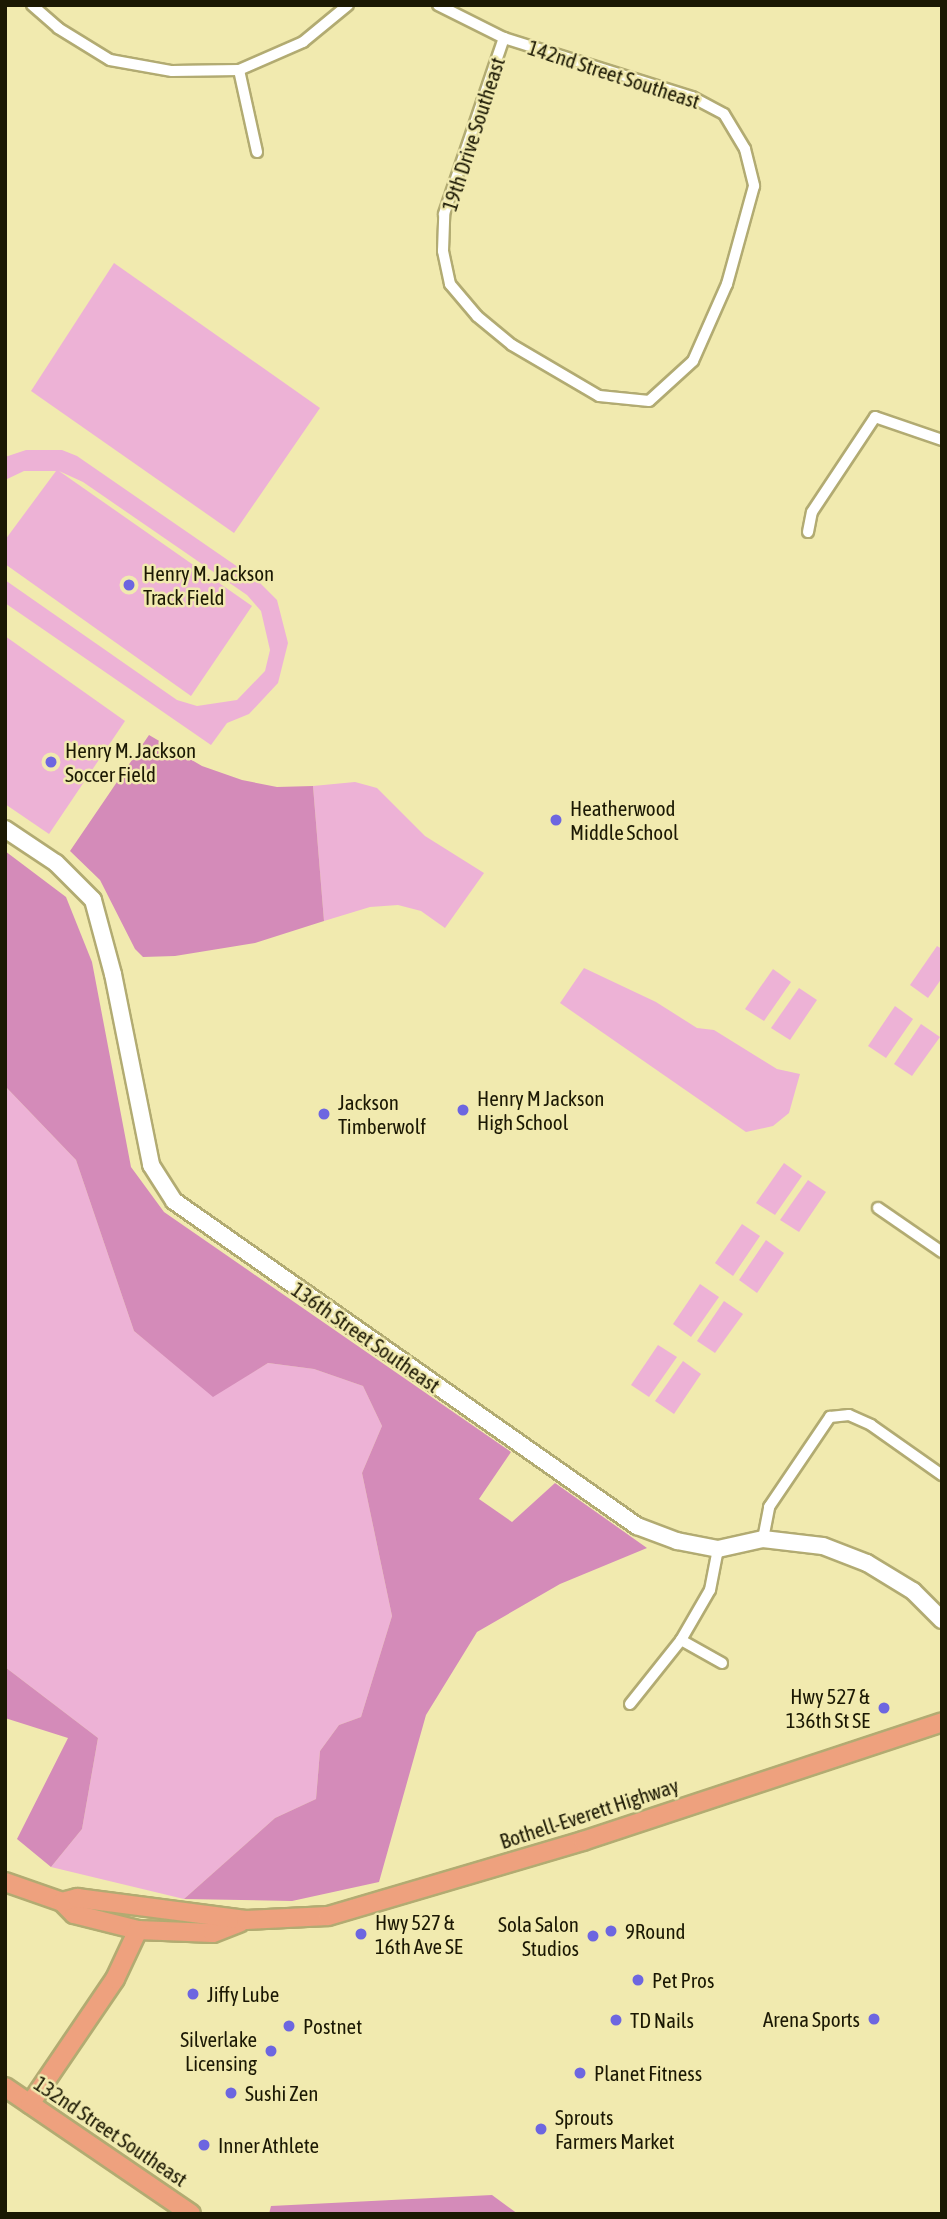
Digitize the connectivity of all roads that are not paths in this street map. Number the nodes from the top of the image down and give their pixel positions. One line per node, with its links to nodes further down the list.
1 (32, 5): 5 (street)
2 (348, 5): 5 (street)
3 (438, 5): 4 (street, 142nd Street Southeast)
4 (505, 38): 7 (street, 19th Drive Southeast); 7 (street, 142nd Street Southeast)
5 (239, 70): 6 (street)
6 (257, 152)
7 (649, 401)
8 (942, 440): 9 (street)
9 (808, 532)
10 (5, 829): 15 (street, 136th Street Southeast)
11 (878, 1208): 12 (street)
12 (942, 1252)
13 (942, 1475): 14 (street)
14 (763, 1539): 15 (street, 136th Street Southeast); 16 (street, 136th Street Southeast)
15 (718, 1549): 17 (street)
16 (942, 1620)
17 (681, 1640): 18 (street); 19 (street)
18 (722, 1663)
19 (630, 1703)
20 (942, 1722): 24 (main road, Bothell-Everett Highway)
21 (5, 1882): 22 (main road, Bothell-Everett Highway)
22 (62, 1902): 23 (main road, Bothell-Everett Highway); 25 (main road, Bothell-Everett Highway)
23 (191, 1916): 24 (main road, Bothell-Everett Highway); 25 (main road)
24 (246, 1920): 25 (main road, Bothell-Everett Highway)
25 (138, 1930): 27 (main road)
26 (5, 2087): 27 (main road, 132nd Street Southeast)
27 (30, 2104): 28 (main road, 132nd Street Southeast)
28 (191, 2214)

